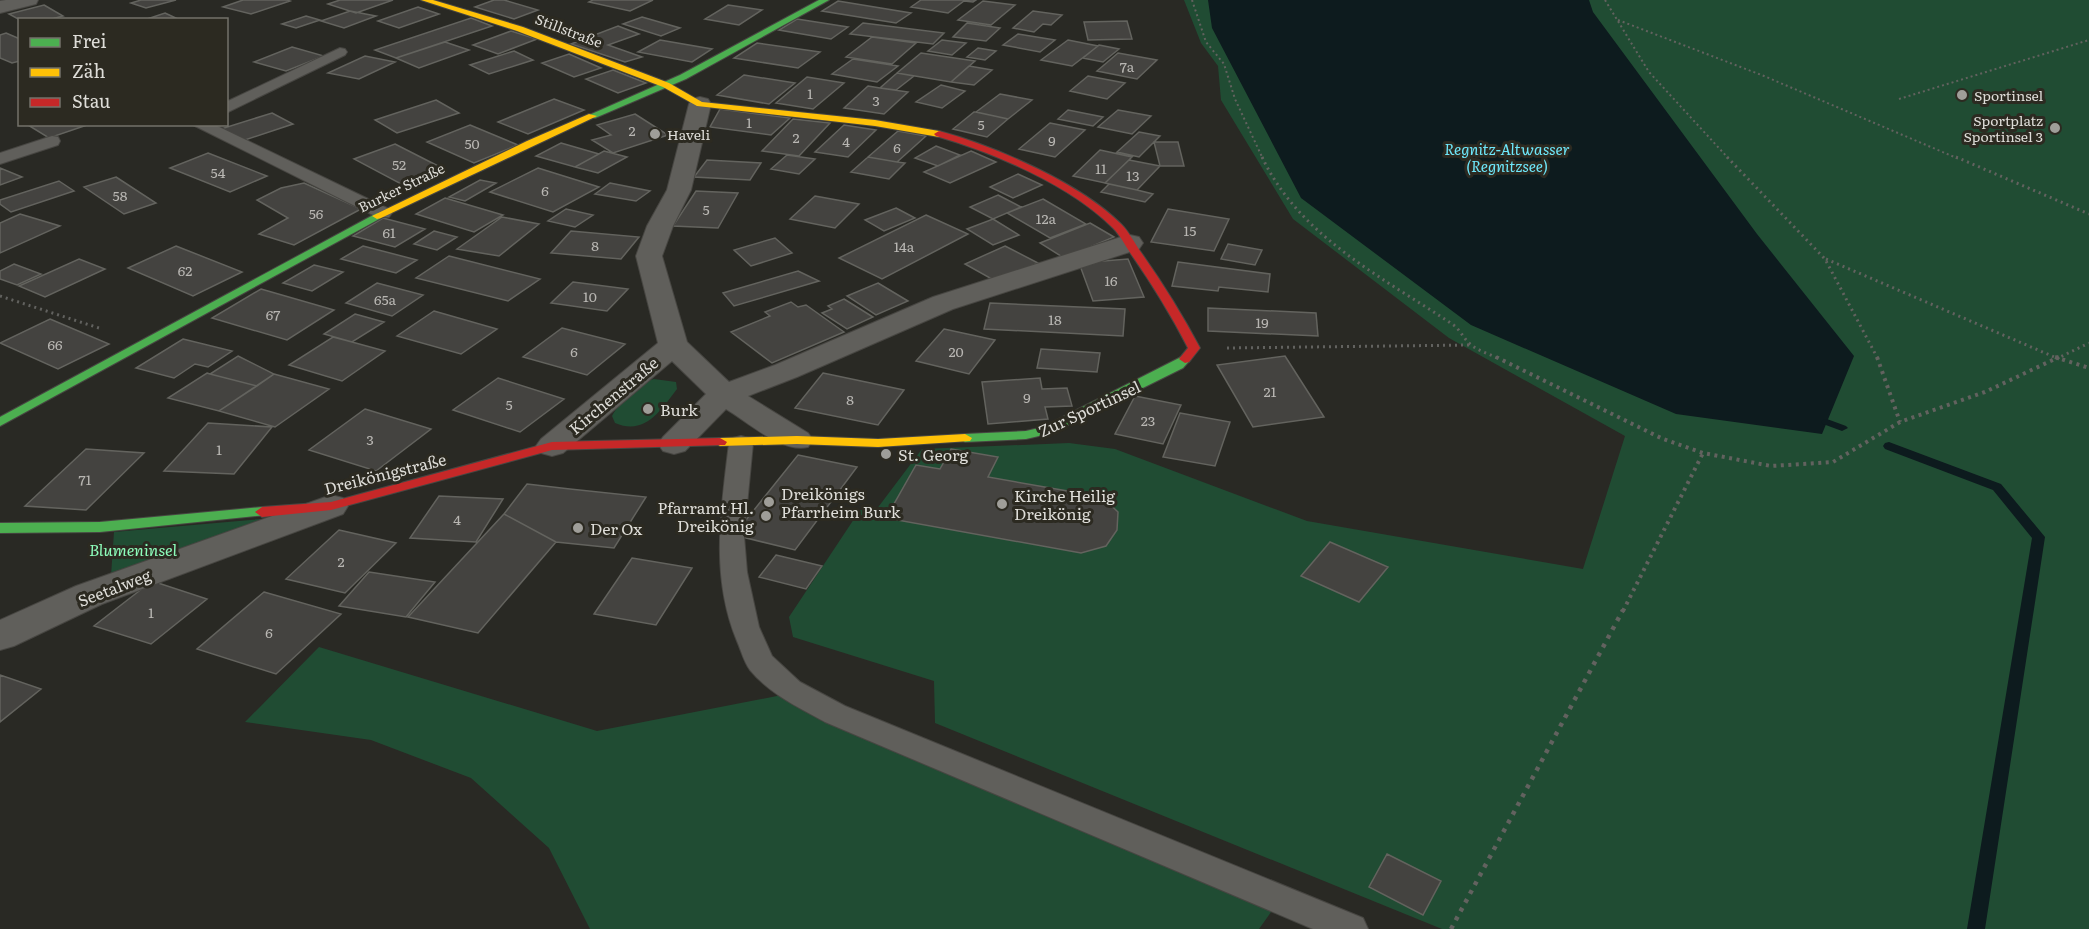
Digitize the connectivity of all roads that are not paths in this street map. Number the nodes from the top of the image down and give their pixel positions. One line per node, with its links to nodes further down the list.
1 (29, 0): 4 (street)
2 (425, 0): 6 (street, Stillstraße)
3 (825, 0): 6 (street, Burker Straße)
4 (0, 7)
5 (340, 52): 8 (lane)
6 (666, 85): 7 (street); 12 (street, Burker Straße)
7 (700, 104): 13 (street); 14 (street, Kirchenstraße)
8 (228, 107)
9 (203, 126): 12 (lane)
10 (52, 141): 11 (lane)
11 (0, 159)
12 (383, 213): 16 (street, Burker Straße)
13 (1130, 243): 15 (street); 17 (street, Zur Sportinsel)
14 (673, 345): 15 (street, Kirchenstraße); 20 (street, Kirchenstraße)
15 (724, 394): 17 (street, Kirchenstraße); 19 (street)
16 (0, 422)
17 (797, 440): 18 (street, Zur Sportinsel)
18 (741, 443): 19 (street, Dreikönigstraße); 24 (lane)
19 (674, 444): 20 (street, Dreikönigstraße)
20 (552, 446): 21 (street, Dreikönigstraße)
21 (331, 506): 22 (street, Dreikönigstraße); 23 (street, Seetalweg)
22 (0, 528)
23 (0, 636)
24 (1351, 929)

